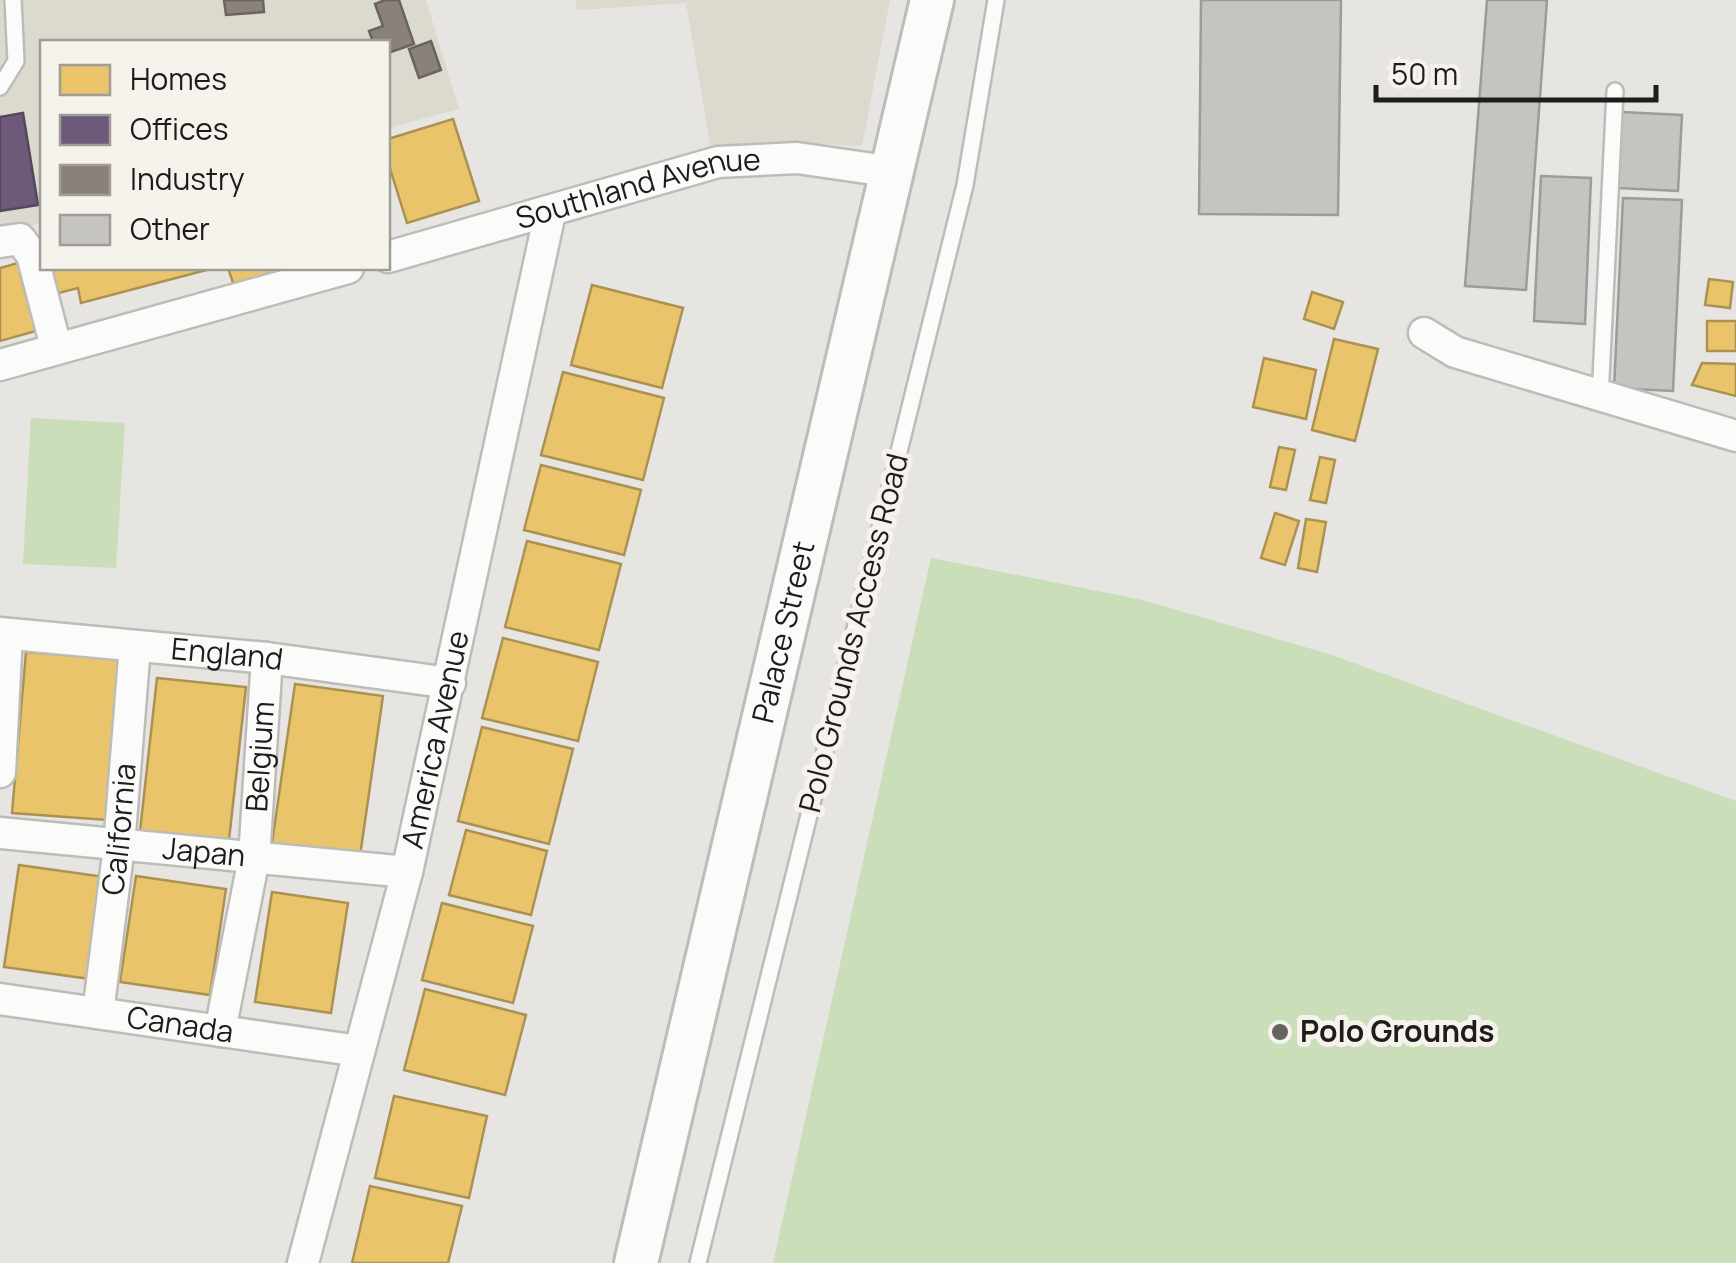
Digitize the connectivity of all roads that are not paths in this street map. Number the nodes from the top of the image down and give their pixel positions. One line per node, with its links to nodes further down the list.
1 (13, 0): 4 (lane)
2 (932, 0): 6 (street, Palace Street)
3 (996, 0): 31 (lane, Polo Grounds Access Road)
4 (0, 87)
5 (1615, 91): 14 (lane)
6 (894, 172): 7 (street, Southland Avenue); 30 (street, Palace Street)
7 (550, 213): 9 (street, Southland Avenue); 19 (street, America Avenue)
8 (0, 242): 12 (street)
9 (390, 256)
10 (341, 270): 12 (street)
11 (1424, 333): 14 (street)
12 (56, 347): 13 (street)
13 (0, 364)
14 (1600, 399): 15 (street)
15 (1736, 436)
16 (4, 634): 17 (street, England); 20 (street)
17 (135, 646): 18 (street, England); 22 (street, California)
18 (267, 658): 19 (street, England); 23 (street, Belgium)
19 (450, 683): 24 (street, America Avenue)
20 (0, 772)
21 (0, 834): 22 (street, Japan)
22 (119, 846): 23 (street, Japan); 26 (street, California)
23 (254, 858): 24 (street, Japan); 27 (street, Belgium)
24 (407, 872): 28 (street, America Avenue)
25 (0, 999): 26 (street, Canada)
26 (98, 1013): 27 (street, Canada)
27 (220, 1030): 28 (street, Canada)
28 (359, 1051): 29 (street, America Avenue)
29 (302, 1263)
30 (636, 1263)
31 (698, 1263)

